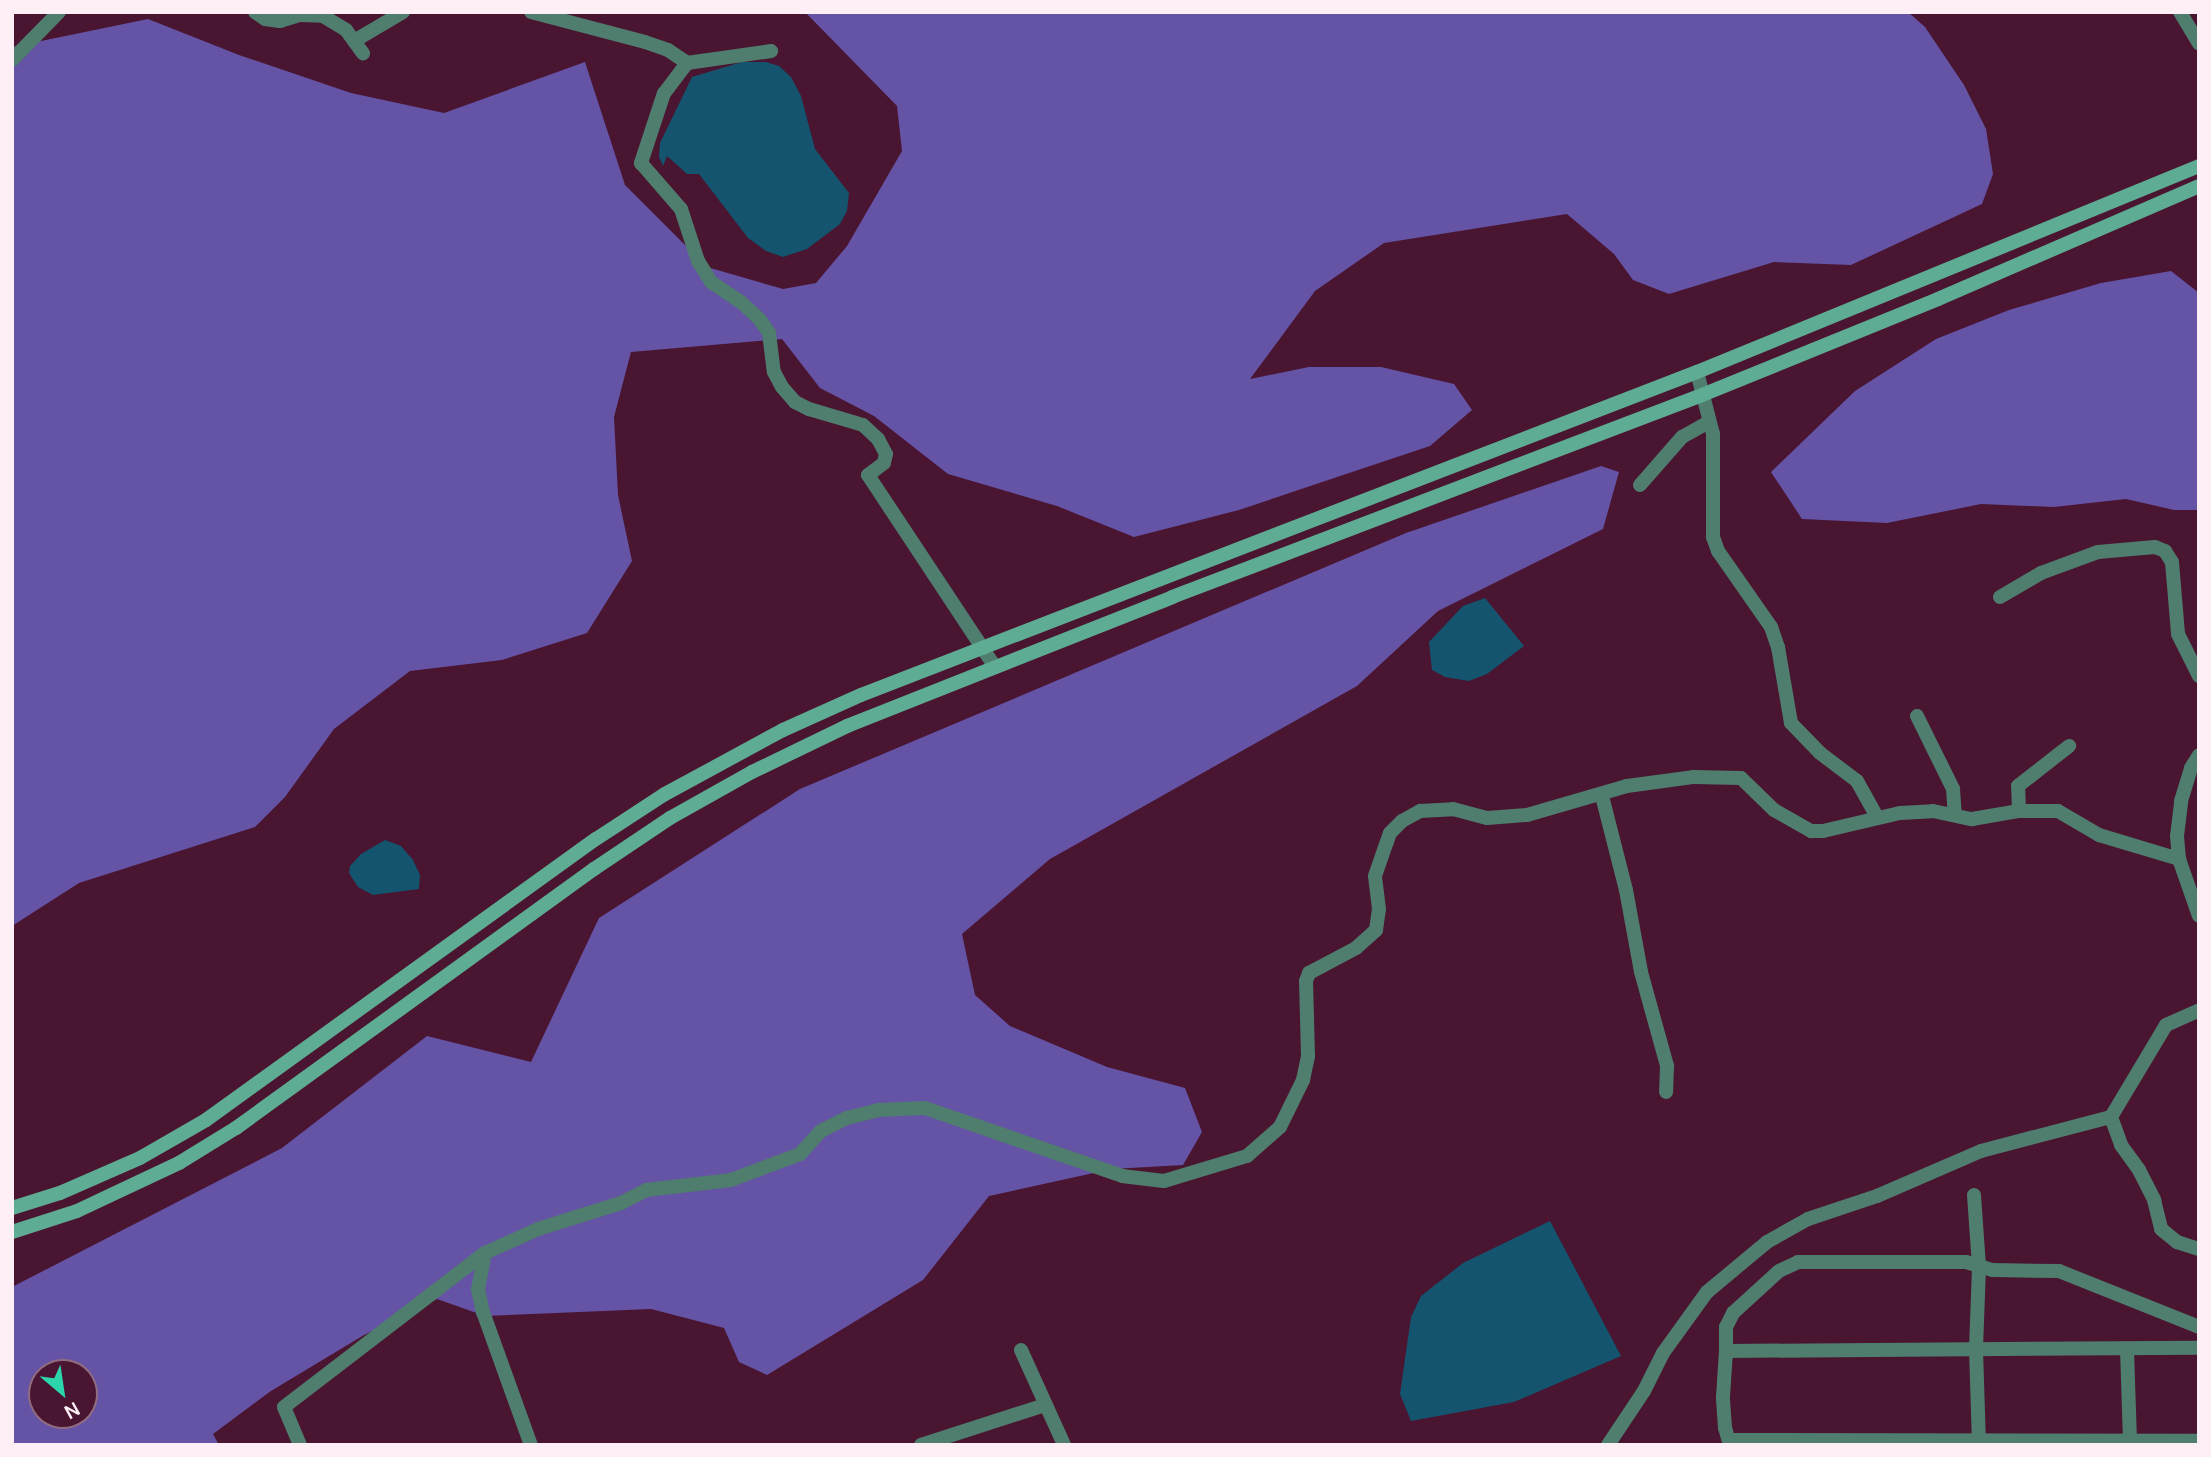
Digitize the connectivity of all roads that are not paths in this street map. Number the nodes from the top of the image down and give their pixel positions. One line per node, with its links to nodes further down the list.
1 (59, 12): 10 (street)
2 (255, 12): 6 (street)
3 (403, 12): 6 (street)
4 (531, 12): 11 (street)
5 (2180, 12): 7 (street)
6 (354, 41): 9 (street)
7 (2199, 44)
8 (771, 51): 11 (street)
9 (363, 53)
10 (12, 60)
11 (687, 63): 19 (street)
12 (2199, 166): 14 (street)
13 (2199, 186): 15 (street)
14 (1697, 372): 15 (street); 19 (street)
15 (1702, 395): 16 (street); 21 (street)
16 (1709, 422): 17 (street); 29 (street)
17 (1640, 485)
18 (2000, 597): 20 (street)
19 (982, 648): 21 (street); 36 (street)
20 (2194, 653): 22 (street)
21 (995, 667): 37 (street)
22 (2199, 676)
23 (1917, 716): 28 (street)
24 (2069, 746): 27 (street)
25 (2199, 755): 30 (street)
26 (1602, 796): 29 (street); 33 (street); 39 (street)
27 (2019, 811): 28 (street); 30 (street)
28 (1955, 815): 29 (street)
29 (1877, 817)
30 (2179, 859): 31 (street)
31 (2199, 916)
32 (2199, 1010): 34 (street)
33 (1665, 1092)
34 (2111, 1117): 38 (street); 56 (street)
35 (1974, 1195): 40 (street)
36 (12, 1208)
37 (12, 1232)
38 (2199, 1249)
39 (485, 1253): 52 (street); 53 (street)
40 (1979, 1267): 41 (street); 43 (street); 46 (street)
41 (2199, 1327)
42 (2199, 1348): 45 (street)
43 (1976, 1349): 45 (street); 46 (street); 49 (street)
44 (1021, 1350): 47 (street)
45 (2127, 1350): 48 (street)
46 (1726, 1351): 51 (street)
47 (1045, 1405): 54 (street); 55 (street)
48 (2130, 1439): 49 (street); 50 (street)
49 (1979, 1442): 51 (street)
50 (2198, 1442)
51 (1730, 1443)
52 (300, 1445)
53 (531, 1445)
54 (921, 1445)
55 (1064, 1445)
56 (1608, 1445)

